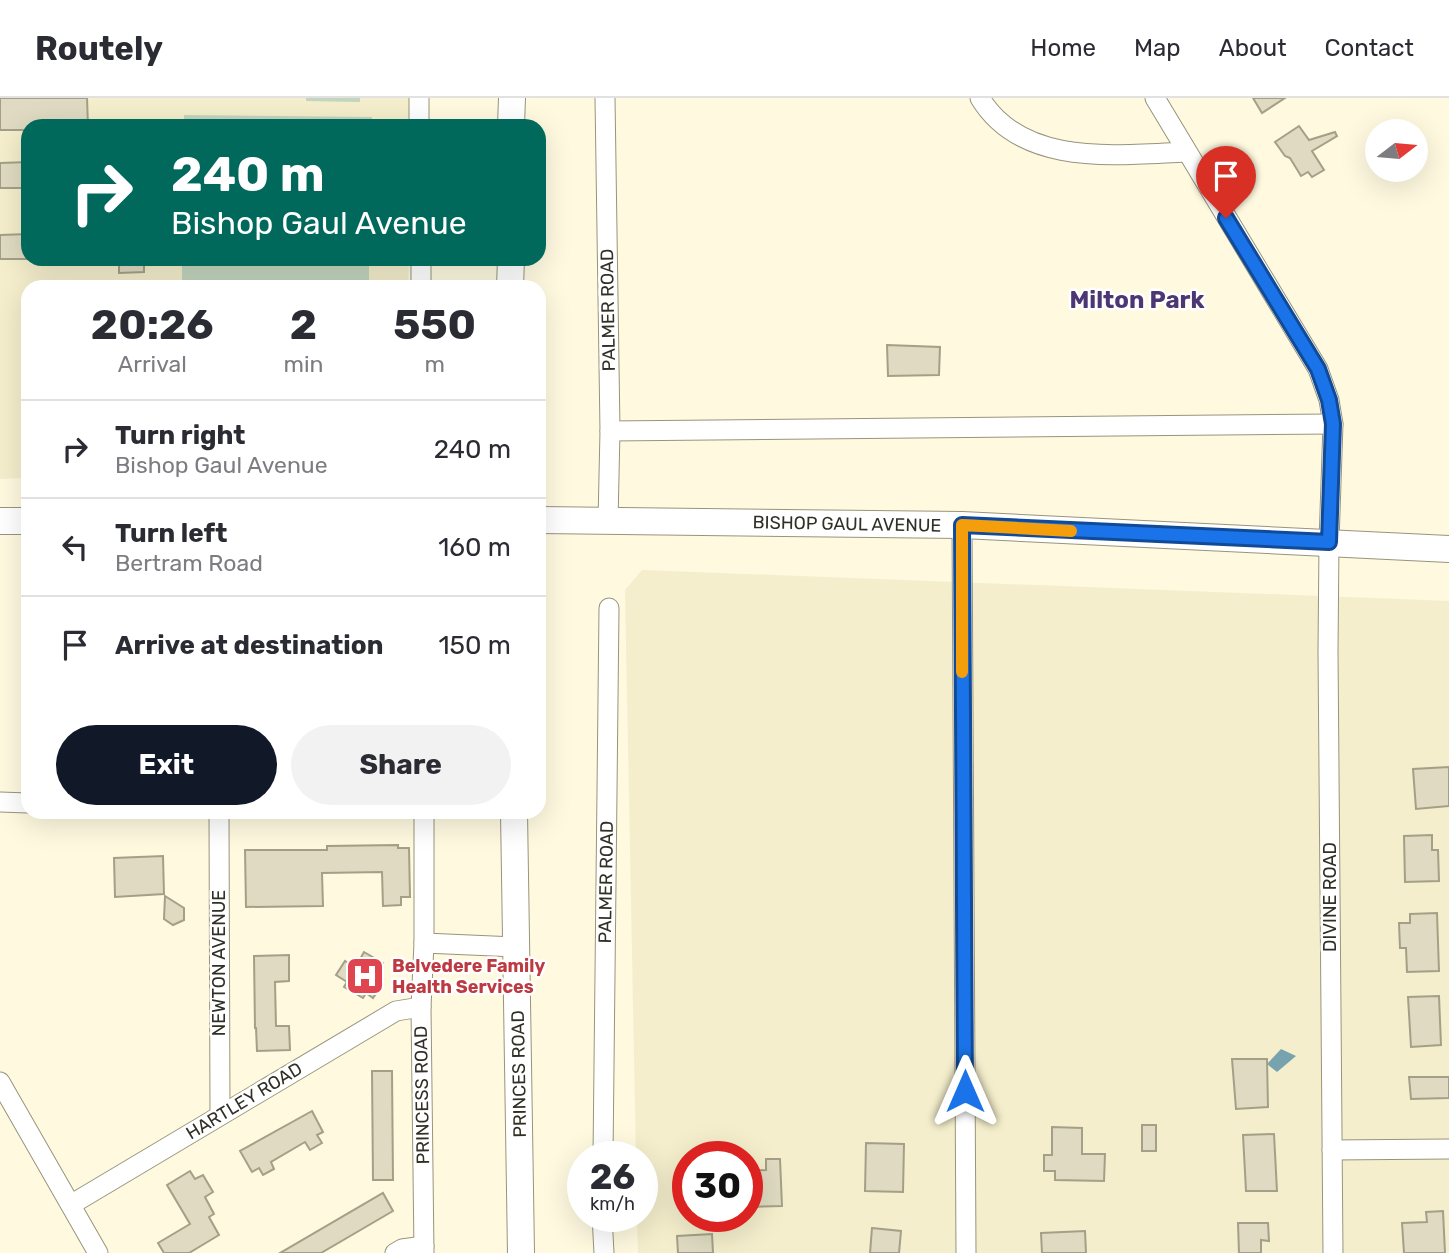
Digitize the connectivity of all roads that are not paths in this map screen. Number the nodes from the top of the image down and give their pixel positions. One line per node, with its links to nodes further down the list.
1 (419, 98): 6 (street)
2 (512, 98): 7 (main road)
3 (606, 98): 10 (street, PALMER ROAD)
4 (980, 98): 8 (street)
5 (1155, 98): 8 (street, DIVINE ROAD)
6 (419, 119)
7 (511, 119)
8 (1185, 152): 9 (street, DIVINE ROAD)
9 (1333, 424): 10 (street); 16 (street, DIVINE ROAD)
10 (610, 431): 13 (street, PALMER ROAD)
11 (546, 520): 13 (main road, BISHOP GAUL AVENUE)
12 (21, 521): 14 (main road)
13 (608, 521): 15 (main road, BISHOP GAUL AVENUE)
14 (0, 522)
15 (962, 525): 16 (main road, BISHOP GAUL AVENUE); 39 (street)
16 (1329, 542): 17 (main road, BISHOP GAUL AVENUE); 31 (street, DIVINE ROAD)
17 (1449, 549)
18 (609, 608): 29 (street, PALMER ROAD)
19 (0, 803): 20 (street)
20 (21, 803)
21 (219, 819): 28 (street, NEWTON AVENUE)
22 (424, 819): 24 (street, PRINCESS ROAD)
23 (514, 819): 25 (main road, PRINCES ROAD)
24 (424, 943): 25 (street); 26 (street, PRINCESS ROAD)
25 (518, 947): 37 (main road, PRINCES ROAD)
26 (421, 1007): 28 (street, HARTLEY ROAD); 34 (street, PRINCESS ROAD)
27 (0, 1082): 32 (street)
28 (220, 1114): 32 (street, HARTLEY ROAD)
29 (603, 1141)
30 (1449, 1149): 31 (street)
31 (1332, 1150): 40 (street, DIVINE ROAD)
32 (72, 1204): 35 (street)
33 (603, 1232): 38 (street)
34 (424, 1250): 36 (street)
35 (98, 1253)
36 (394, 1253)
37 (521, 1253)
38 (604, 1253)
39 (966, 1253)
40 (1333, 1253)

